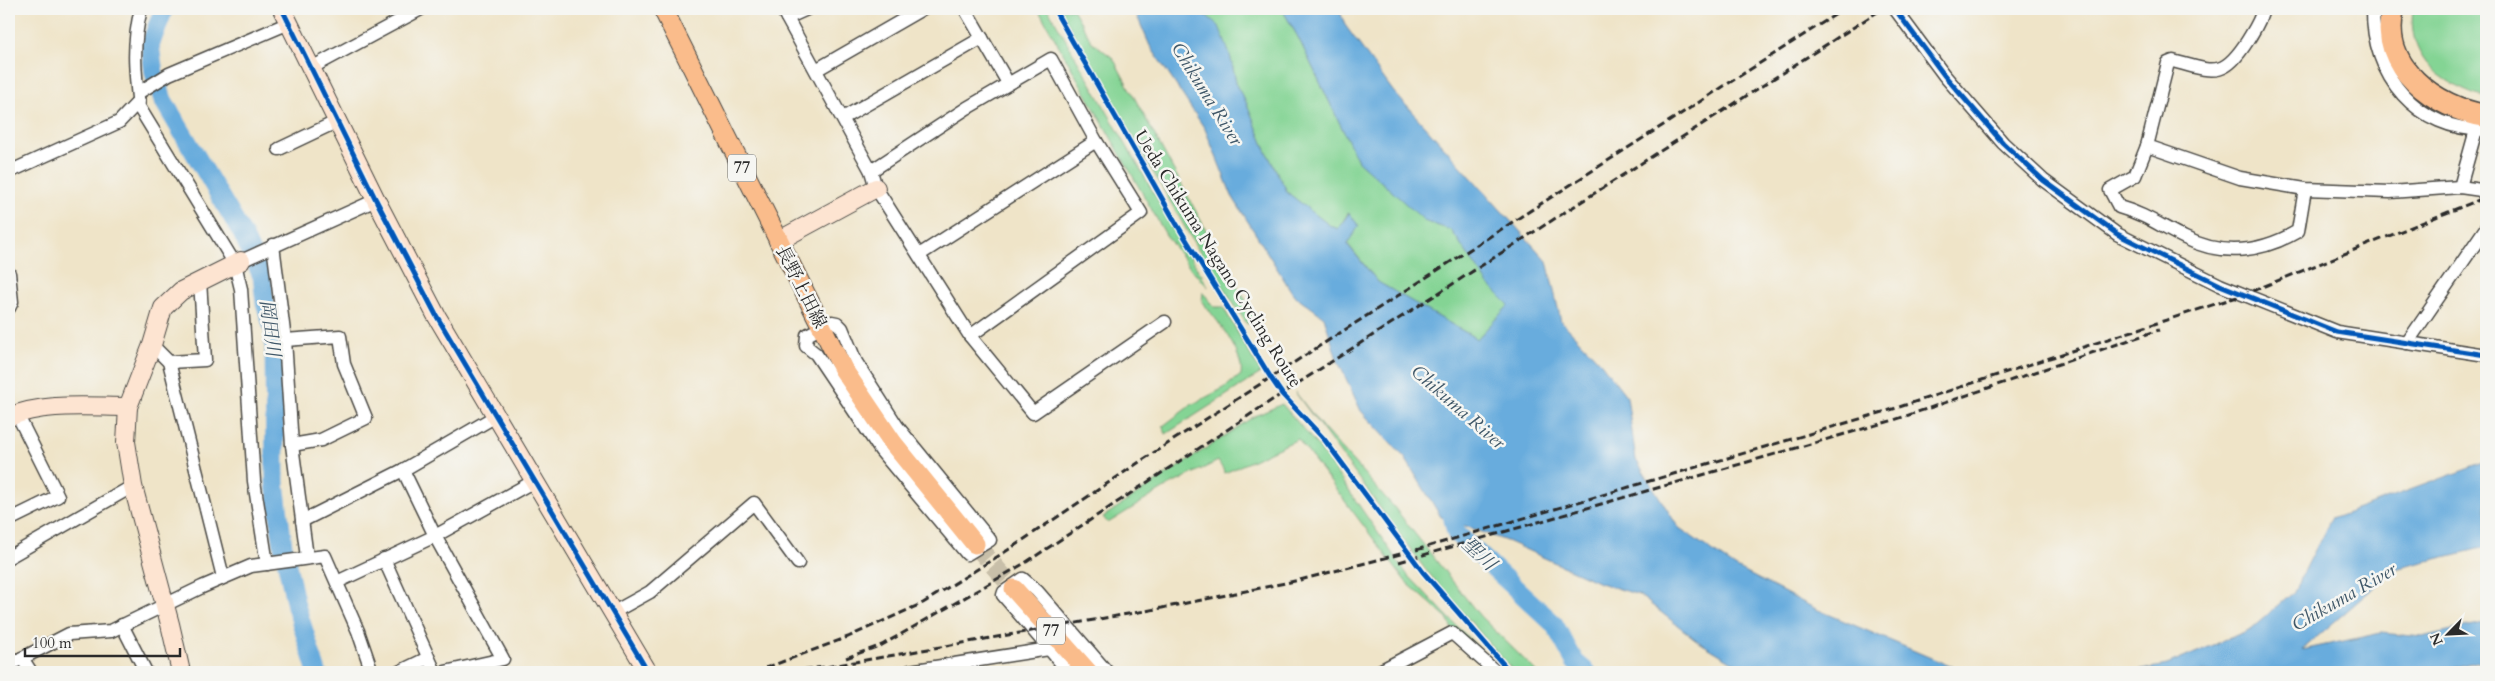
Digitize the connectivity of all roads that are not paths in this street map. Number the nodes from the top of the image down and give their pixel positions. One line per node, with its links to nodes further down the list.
1 (141, 9): 18 (street)
2 (420, 9): 15 (street)
3 (663, 9): 34 (main road, 長野上田線 / 77)
4 (807, 9): 12 (street)
5 (922, 9): 16 (street)
6 (965, 9): 14 (street)
7 (1895, 9): 45 (street)
8 (2263, 9): 24 (street)
9 (2373, 9): 22 (street)
10 (2393, 9): 22 (highway)
11 (2405, 9): 19 (highway)
12 (785, 14): 16 (street)
13 (286, 16): 15 (street); 18 (street)
14 (982, 38): 17 (street); 20 (street)
15 (311, 68): 21 (street)
16 (816, 70): 20 (street)
17 (1008, 83): 23 (street); 26 (street)
18 (138, 97): 27 (street); 37 (street)
19 (2486, 105)
20 (843, 118): 26 (street)
21 (338, 122): 25 (street); 32 (street)
22 (2483, 126): 28 (street)
23 (1096, 141): 36 (street); 43 (street)
24 (2147, 146): 30 (street); 30 (street)
25 (279, 149)
26 (871, 171): 29 (street)
27 (9, 172)
28 (2460, 187): 30 (street); 31 (street)
29 (876, 188): 34 (street); 36 (street)
30 (2305, 189)
31 (2486, 197)
32 (376, 200): 35 (street); 51 (street)
33 (2486, 228): 45 (street)
34 (778, 241): 42 (main road, 長野上田線 / 77)
35 (268, 248): 37 (street); 44 (street)
36 (919, 255): 43 (street)
37 (238, 263): 39 (street); 64 (street)
38 (9, 273): 40 (street)
39 (200, 281): 46 (street); 48 (street)
40 (9, 308)
41 (1165, 322): 43 (street)
42 (821, 327): 42 (street); 59 (main road, 長野上田線 / 77)
43 (970, 336)
44 (285, 340): 52 (street); 52 (street)
45 (2407, 343): 47 (street)
46 (152, 345): 48 (street); 49 (street)
47 (2486, 355)
48 (169, 362): 65 (street)
49 (128, 407): 50 (street); 55 (street)
50 (13, 416): 56 (street)
51 (496, 416): 53 (street); 54 (street)
52 (292, 445): 57 (street)
53 (403, 470): 57 (street); 58 (street)
54 (536, 480): 58 (street); 69 (street)
55 (133, 486): 60 (street); 68 (street)
56 (9, 520)
57 (302, 521): 61 (street)
58 (436, 536): 62 (street); 82 (street)
59 (975, 544)
60 (9, 557)
61 (305, 558): 64 (street); 66 (street)
62 (384, 558): 66 (street); 73 (street)
63 (798, 563): 69 (street)
64 (268, 564): 65 (street)
65 (223, 577): 68 (street)
66 (337, 582): 79 (street)
67 (1014, 589): 85 (main road, 77)
68 (165, 605): 70 (street); 78 (street)
69 (612, 613): 83 (street)
70 (122, 626): 72 (street); 77 (street)
71 (1050, 649): 75 (street); 84 (street); 86 (street)
72 (22, 658): 74 (street); 76 (street)
73 (428, 658): 80 (street); 81 (street)
74 (9, 665)
75 (910, 671)
76 (30, 672)
77 (146, 672)
78 (181, 672)
79 (372, 672)
80 (399, 672)
81 (435, 672)
82 (445, 672)
83 (648, 672)
84 (1070, 672)
85 (1088, 672)
86 (1106, 672)
87 (1378, 672): 88 (street)
88 (1496, 672)

